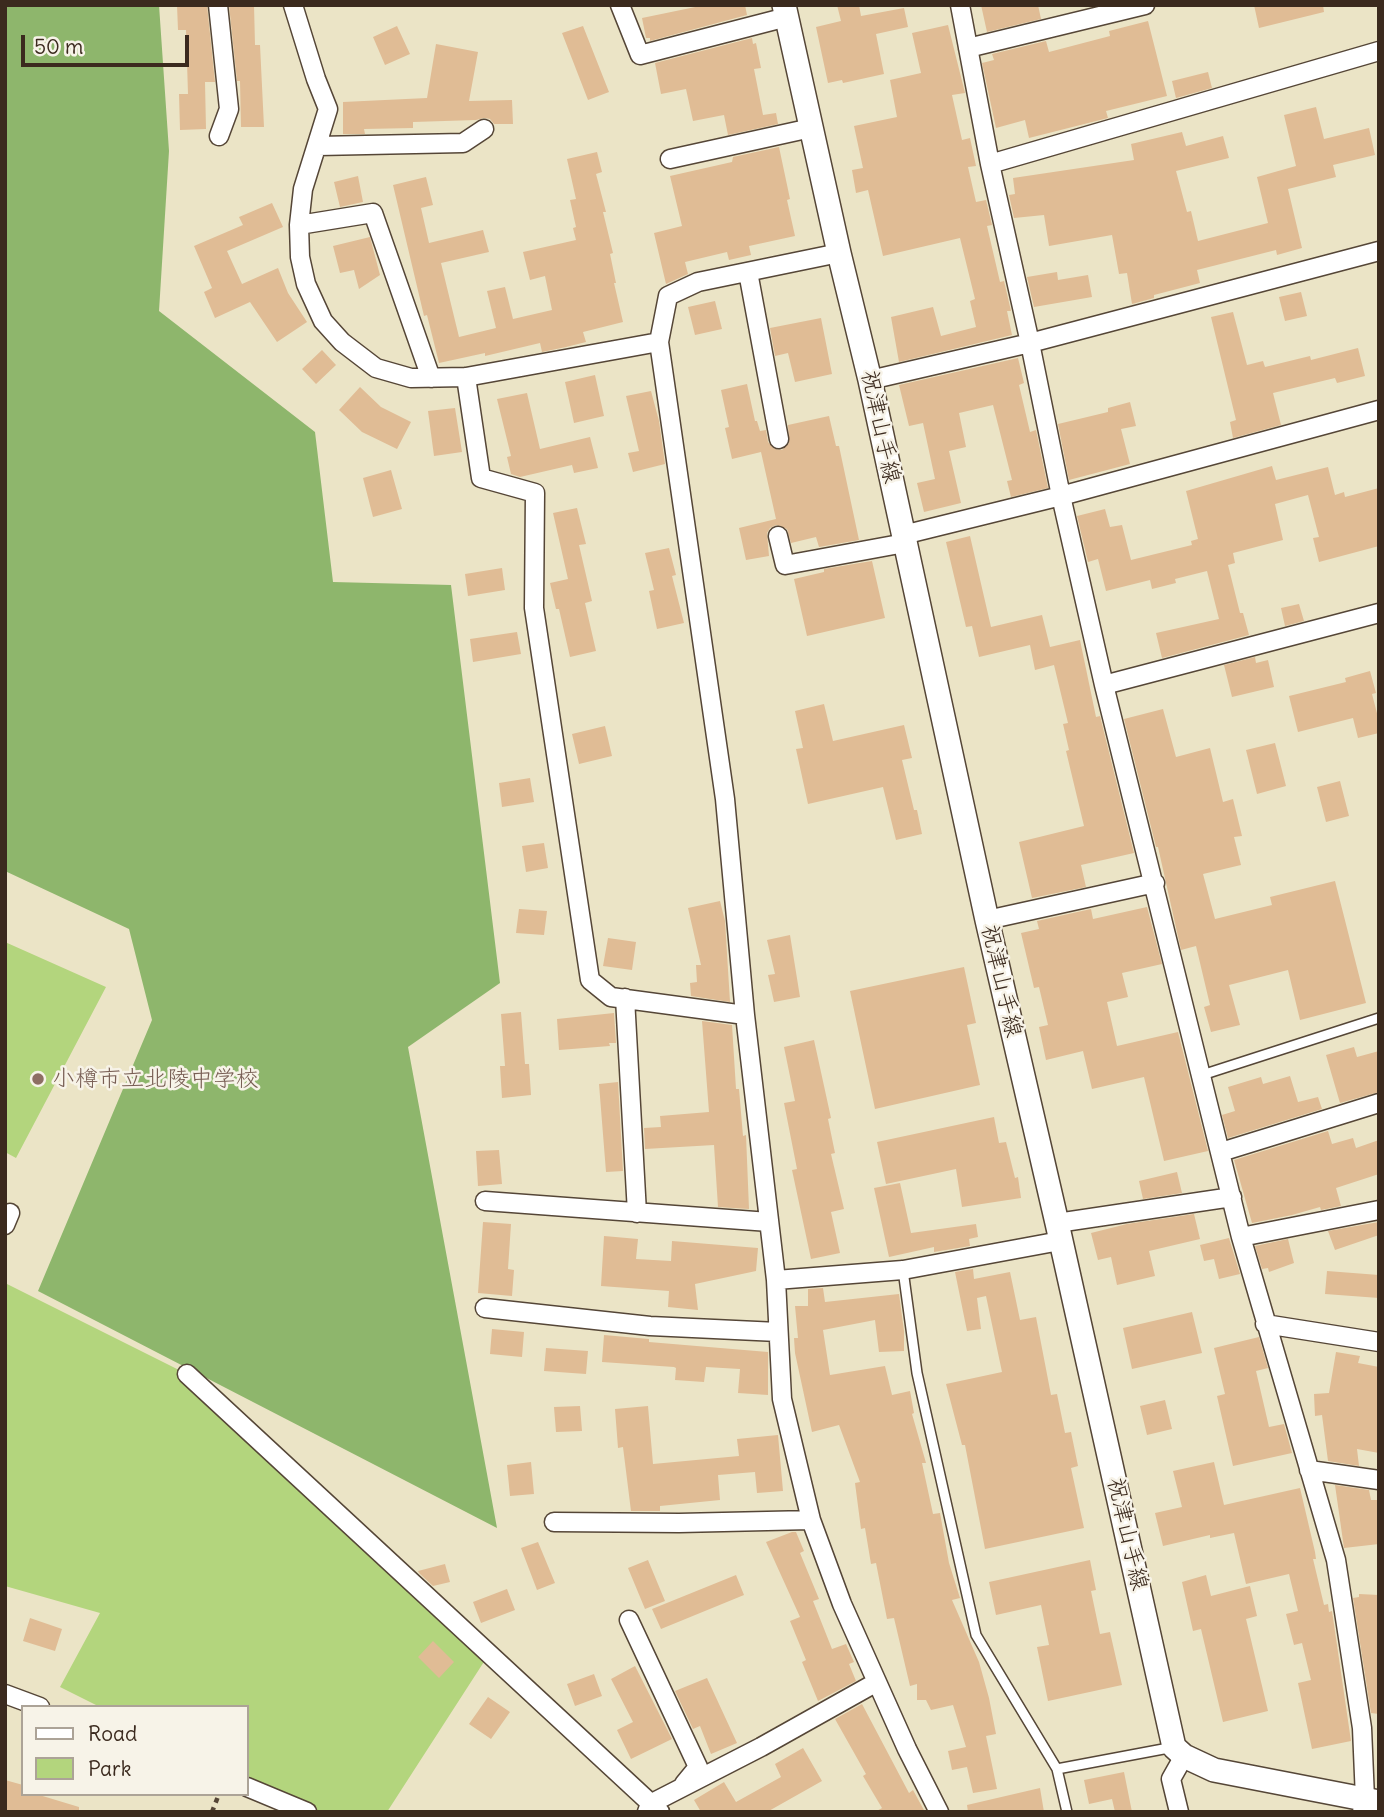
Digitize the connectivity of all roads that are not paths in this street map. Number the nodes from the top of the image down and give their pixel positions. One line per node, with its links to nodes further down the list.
1 (218, 5): 11 (street)
2 (293, 5): 12 (street)
3 (620, 5): 6 (street)
4 (960, 5): 7 (street)
5 (1146, 5): 7 (street)
6 (785, 11): 9 (street, 祝津山手線)
7 (968, 48): 14 (street)
8 (1379, 51): 14 (street)
9 (811, 128): 13 (street); 17 (street, 祝津山手線)
10 (484, 129): 12 (street)
11 (219, 136)
12 (318, 146): 15 (street)
13 (670, 159)
14 (990, 164): 20 (street)
15 (299, 225): 21 (street); 21 (street)
16 (1379, 251): 20 (street)
17 (839, 253): 18 (street); 23 (street, 祝津山手線)
18 (748, 272): 19 (street); 25 (street)
19 (659, 342): 22 (street); 34 (street)
20 (1031, 342): 23 (street); 26 (street)
21 (431, 377): 22 (street)
22 (466, 377): 33 (street)
23 (870, 380): 28 (street, 祝津山手線)
24 (1379, 410): 26 (street)
25 (779, 439)
26 (1060, 496): 28 (street); 30 (street)
27 (778, 536): 28 (street)
28 (904, 538): 32 (street, 祝津山手線)
29 (1379, 613): 30 (street)
30 (1104, 685): 31 (street)
31 (1155, 883): 32 (street); 36 (street)
32 (987, 920): 44 (street, 祝津山手線)
33 (625, 998): 34 (street); 42 (street)
34 (745, 1014): 43 (street)
35 (1379, 1018): 36 (lane)
36 (1202, 1075): 38 (street)
37 (1379, 1103): 38 (street)
38 (1221, 1152): 39 (street)
39 (1232, 1197): 44 (street); 45 (street)
40 (485, 1201): 42 (street)
41 (1379, 1210): 45 (street)
42 (637, 1213): 43 (street)
43 (769, 1222): 47 (street)
44 (1059, 1232): 46 (street); 61 (street, 祝津山手線)
45 (1241, 1237): 49 (street)
46 (903, 1270): 47 (street); 62 (lane)
47 (776, 1280): 50 (street)
48 (485, 1308): 50 (street)
49 (1265, 1324): 51 (street); 53 (street)
50 (778, 1332): 55 (street)
51 (1379, 1342)
52 (187, 1374): 66 (street)
53 (1308, 1469): 54 (street); 65 (street)
54 (1379, 1480)
55 (811, 1520): 56 (street); 58 (street)
56 (554, 1522)
57 (629, 1620): 64 (street)
58 (877, 1682): 64 (street); 68 (street)
59 (5, 1694): 60 (street)
60 (35, 1705)
61 (1179, 1752): 62 (lane); 65 (street); 70 (street)
62 (1057, 1769): 69 (lane)
63 (248, 1787): 67 (street)
64 (679, 1790): 66 (street)
65 (1369, 1804)
66 (653, 1809)
67 (307, 1812)
68 (939, 1812)
69 (1067, 1812)
70 (1179, 1812)

